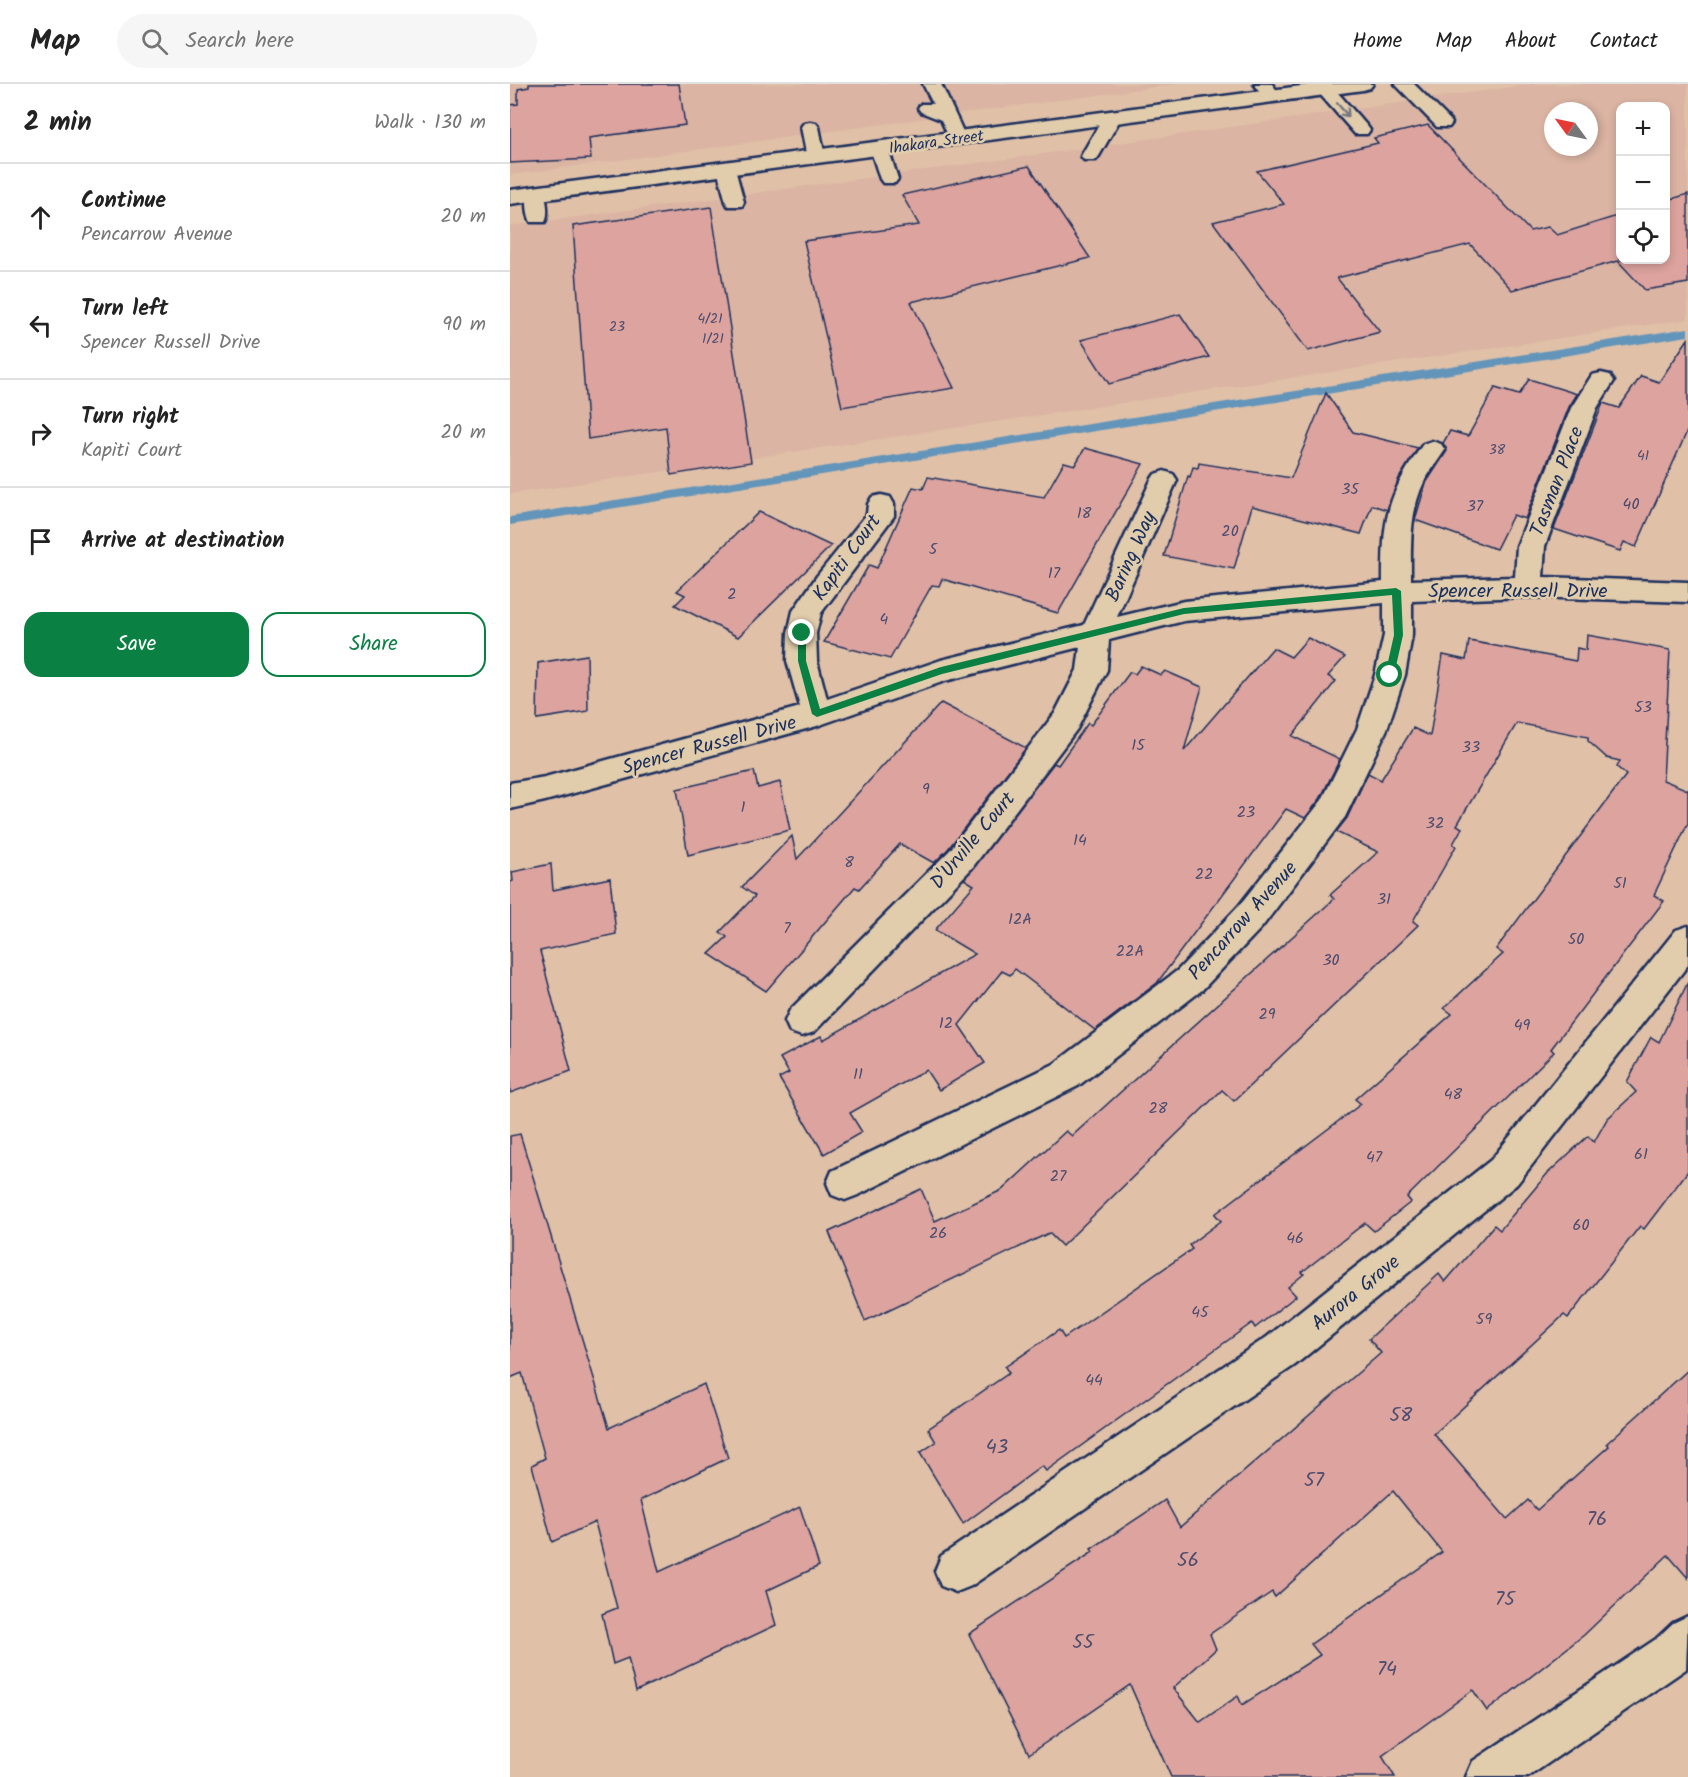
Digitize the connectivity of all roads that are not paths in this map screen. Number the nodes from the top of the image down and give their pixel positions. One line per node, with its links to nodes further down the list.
1 (932, 84): 7 (lane)
2 (1363, 84): 4 (street, Ihakara Street)
3 (1404, 84): 9 (lane)
4 (1325, 89): 5 (street, Ihakara Street); 11 (lane, one-way to 11)
5 (1267, 90): 8 (street, Ihakara Street)
6 (927, 108): 7 (lane)
7 (948, 117): 12 (lane)
8 (1112, 117): 12 (street, Ihakara Street); 14 (lane)
9 (1443, 123)
10 (810, 127): 15 (lane)
11 (1361, 130)
12 (957, 138): 13 (street, Ihakara Street)
13 (879, 148): 15 (street, Ihakara Street); 17 (lane)
14 (1090, 156)
15 (816, 157): 16 (street, Ihakara Street)
16 (726, 169): 18 (street, Ihakara Street); 20 (lane)
17 (889, 179)
18 (536, 194): 19 (street, Ihakara Street); 21 (lane)
19 (510, 197)
20 (735, 202)
21 (538, 218)
22 (1601, 381): 26 (street, Tasman Place)
23 (1432, 450): 27 (street, Pencarrow Avenue)
24 (1164, 480): 29 (street, Baring Way)
25 (881, 504): 30 (street, Kapiti Court)
26 (1528, 587): 27 (street, Spencer Russell Drive); 28 (street, Spencer Russell Drive)
27 (1396, 591): 29 (street, Spencer Russell Drive); 34 (street, Pencarrow Avenue)
28 (1688, 592)
29 (1096, 631): 30 (street, Spencer Russell Drive); 33 (street, D'Urville Court)
30 (817, 714): 31 (street, Spencer Russell Drive)
31 (510, 796)
32 (1688, 940): 35 (street, Aurora Grove)
33 (802, 1021)
34 (845, 1183)
35 (956, 1571)
36 (1688, 1638): 37 (street)
37 (1489, 1777)

